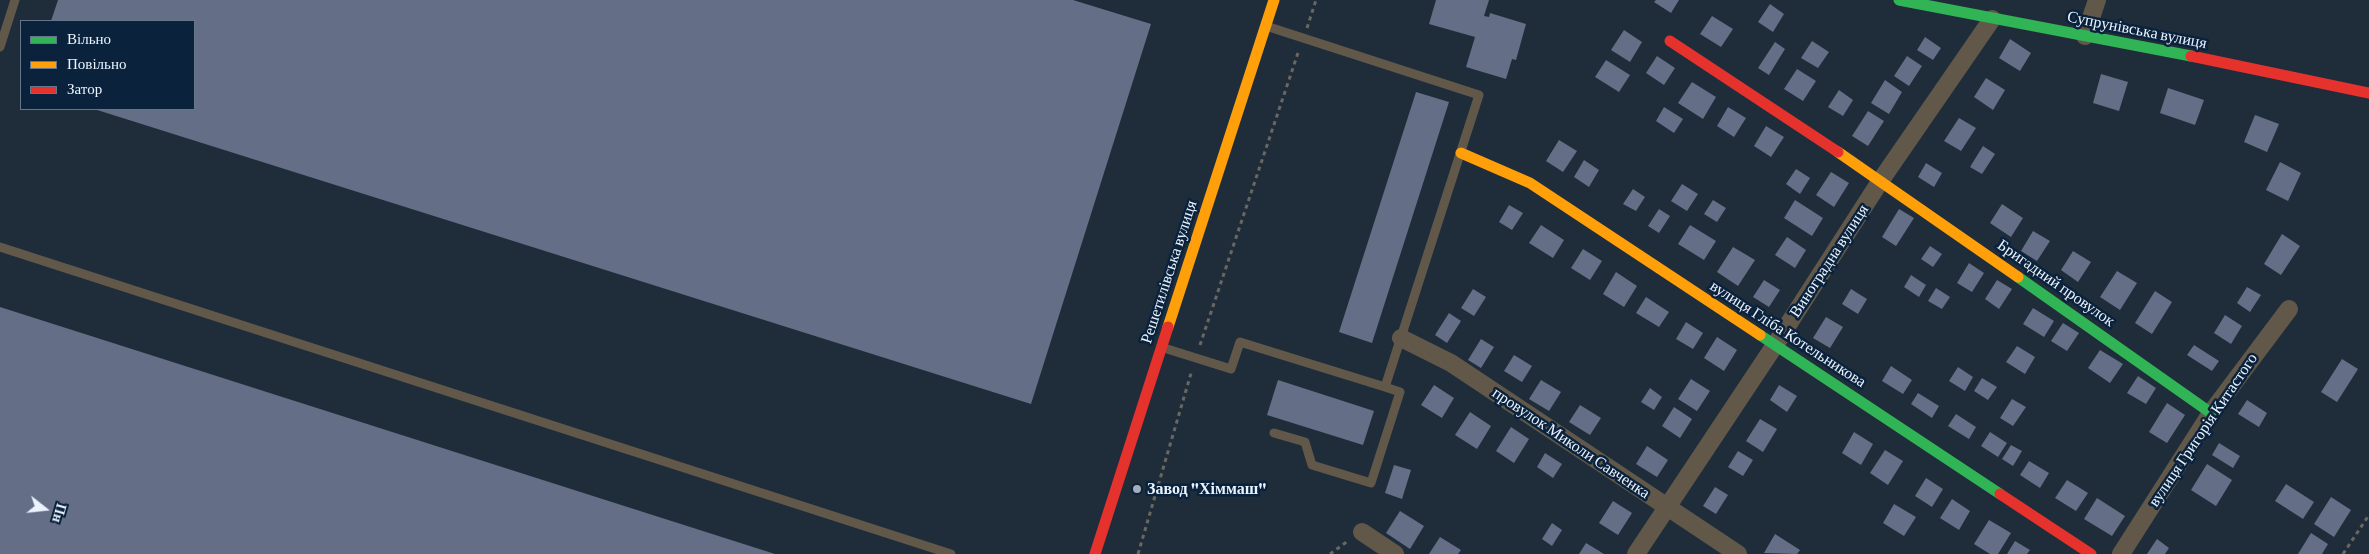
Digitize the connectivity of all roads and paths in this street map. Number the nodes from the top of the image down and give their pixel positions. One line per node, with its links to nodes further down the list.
1 (15, 0): 11 (lane)
2 (1274, 0): 7 (street, Решетилівська вулиця)
3 (1316, 0): 9 (path)
4 (1899, 0): 6 (street, Супрунівська вулиця)
5 (2097, 0): 8 (street)
6 (1992, 19): 8 (street, Супрунівська вулиця); 14 (street, Виноградна вулиця)
7 (1266, 26): 9 (lane); 19 (street, Решетилівська вулиця)
8 (2084, 36): 12 (street, Супрунівська вулиця)
9 (1304, 38): 13 (lane); 20 (path)
10 (1670, 41): 14 (street, Бригадний провулок)
11 (0, 47)
12 (2369, 93)
13 (1460, 152): 17 (lane); 18 (street, вулиця Гліба Котельникова)
14 (1881, 180): 18 (street, Виноградна вулиця); 22 (street, Бригадний провулок)
15 (0, 247): 27 (lane)
16 (2288, 309): 22 (street, вулиця Григорія Китастого)
17 (1401, 338): 21 (lane); 24 (street, провулок Миколи Савченка)
18 (1775, 345): 24 (street, Виноградна вулиця); 33 (street, вулиця Гліба Котельникова)
19 (1162, 347): 20 (lane); 28 (street, Решетилівська вулиця)
20 (1196, 358): 21 (lane); 29 (path)
21 (1385, 387): 23 (lane)
22 (2212, 413): 34 (street, вулиця Григорія Китастого)
23 (1274, 433)
24 (1666, 506): 31 (street, Виноградна вулиця); 32 (street, провулок Миколи Савченка)
25 (2369, 515): 35 (path)
26 (1362, 532): 30 (street)
27 (952, 554)
28 (1095, 554)
29 (1138, 554)
30 (1394, 554)
31 (1636, 554)
32 (1738, 554)
33 (2091, 554)
34 (2121, 554)
35 (2343, 554)

